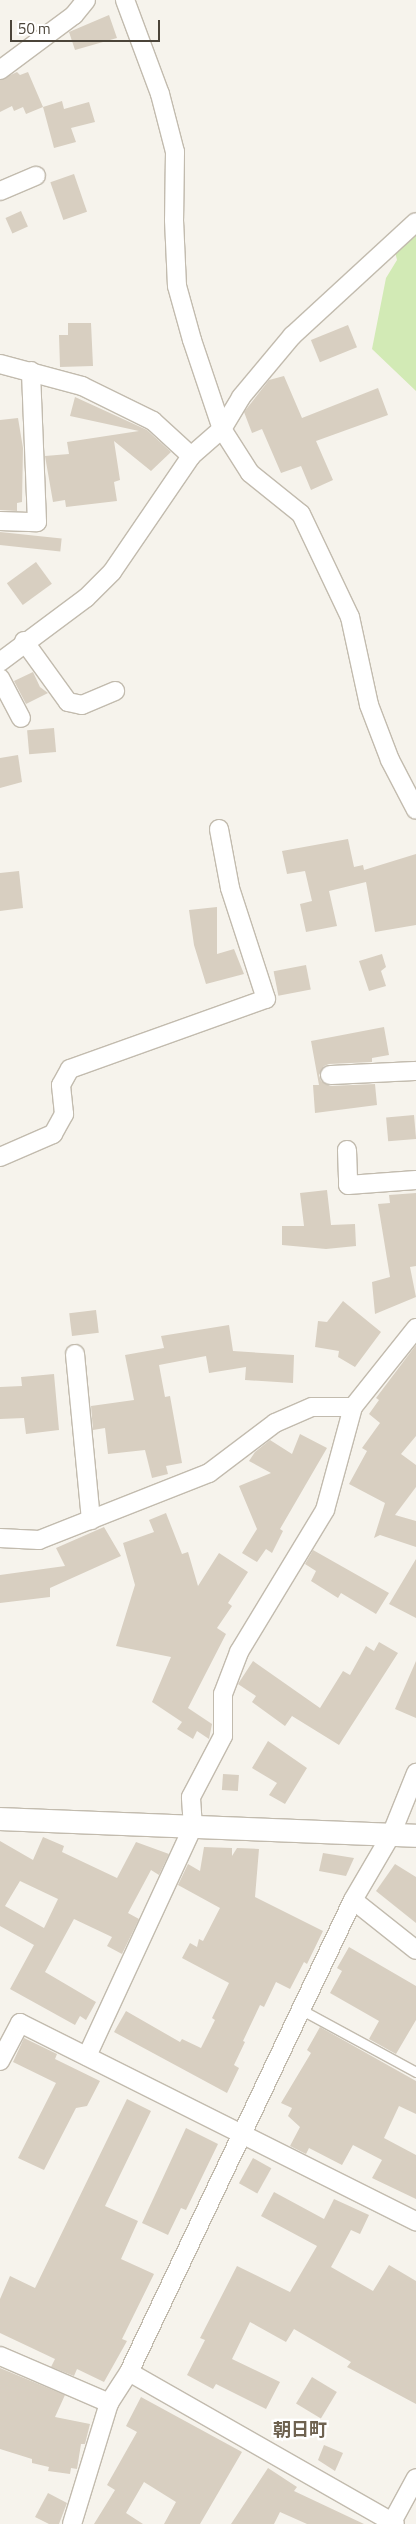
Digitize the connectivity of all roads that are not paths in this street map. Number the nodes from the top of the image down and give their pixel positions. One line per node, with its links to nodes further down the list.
1 (86, 0): 3 (street)
2 (125, 0): 9 (street)
3 (0, 70)
4 (36, 176): 5 (street)
5 (0, 192)
6 (416, 222): 9 (street)
7 (0, 364): 8 (street)
8 (32, 371): 10 (street); 11 (street)
9 (222, 429): 10 (street); 17 (street)
10 (191, 456): 12 (street)
11 (0, 521)
12 (24, 642): 13 (street); 15 (street)
13 (0, 662)
14 (0, 678): 16 (street)
15 (115, 691)
16 (22, 718)
17 (416, 810)
18 (219, 829): 22 (street)
19 (416, 1071): 20 (street)
20 (330, 1075)
21 (347, 1150): 23 (street)
22 (0, 1157)
23 (416, 1180)
24 (416, 1328): 26 (street)
25 (75, 1354): 27 (street)
26 (353, 1407): 27 (street); 31 (street)
27 (92, 1520): 28 (street)
28 (0, 1538)
29 (416, 1773): 32 (street)
30 (0, 1820): 31 (street)
31 (193, 1827): 32 (street); 37 (street)
32 (391, 1835): 33 (street); 34 (street)
33 (416, 1836)
34 (353, 1900): 35 (street); 36 (street)
35 (416, 1950)
36 (300, 2009): 39 (lane); 40 (street)
37 (87, 2056): 38 (street); 40 (street)
38 (0, 2061)
39 (416, 2072)
40 (240, 2133): 41 (street); 43 (street)
41 (416, 2221)
42 (0, 2356): 44 (street)
43 (129, 2372): 44 (street); 46 (street)
44 (109, 2403): 47 (street)
45 (416, 2478): 46 (street)
46 (393, 2523)
47 (72, 2524)

